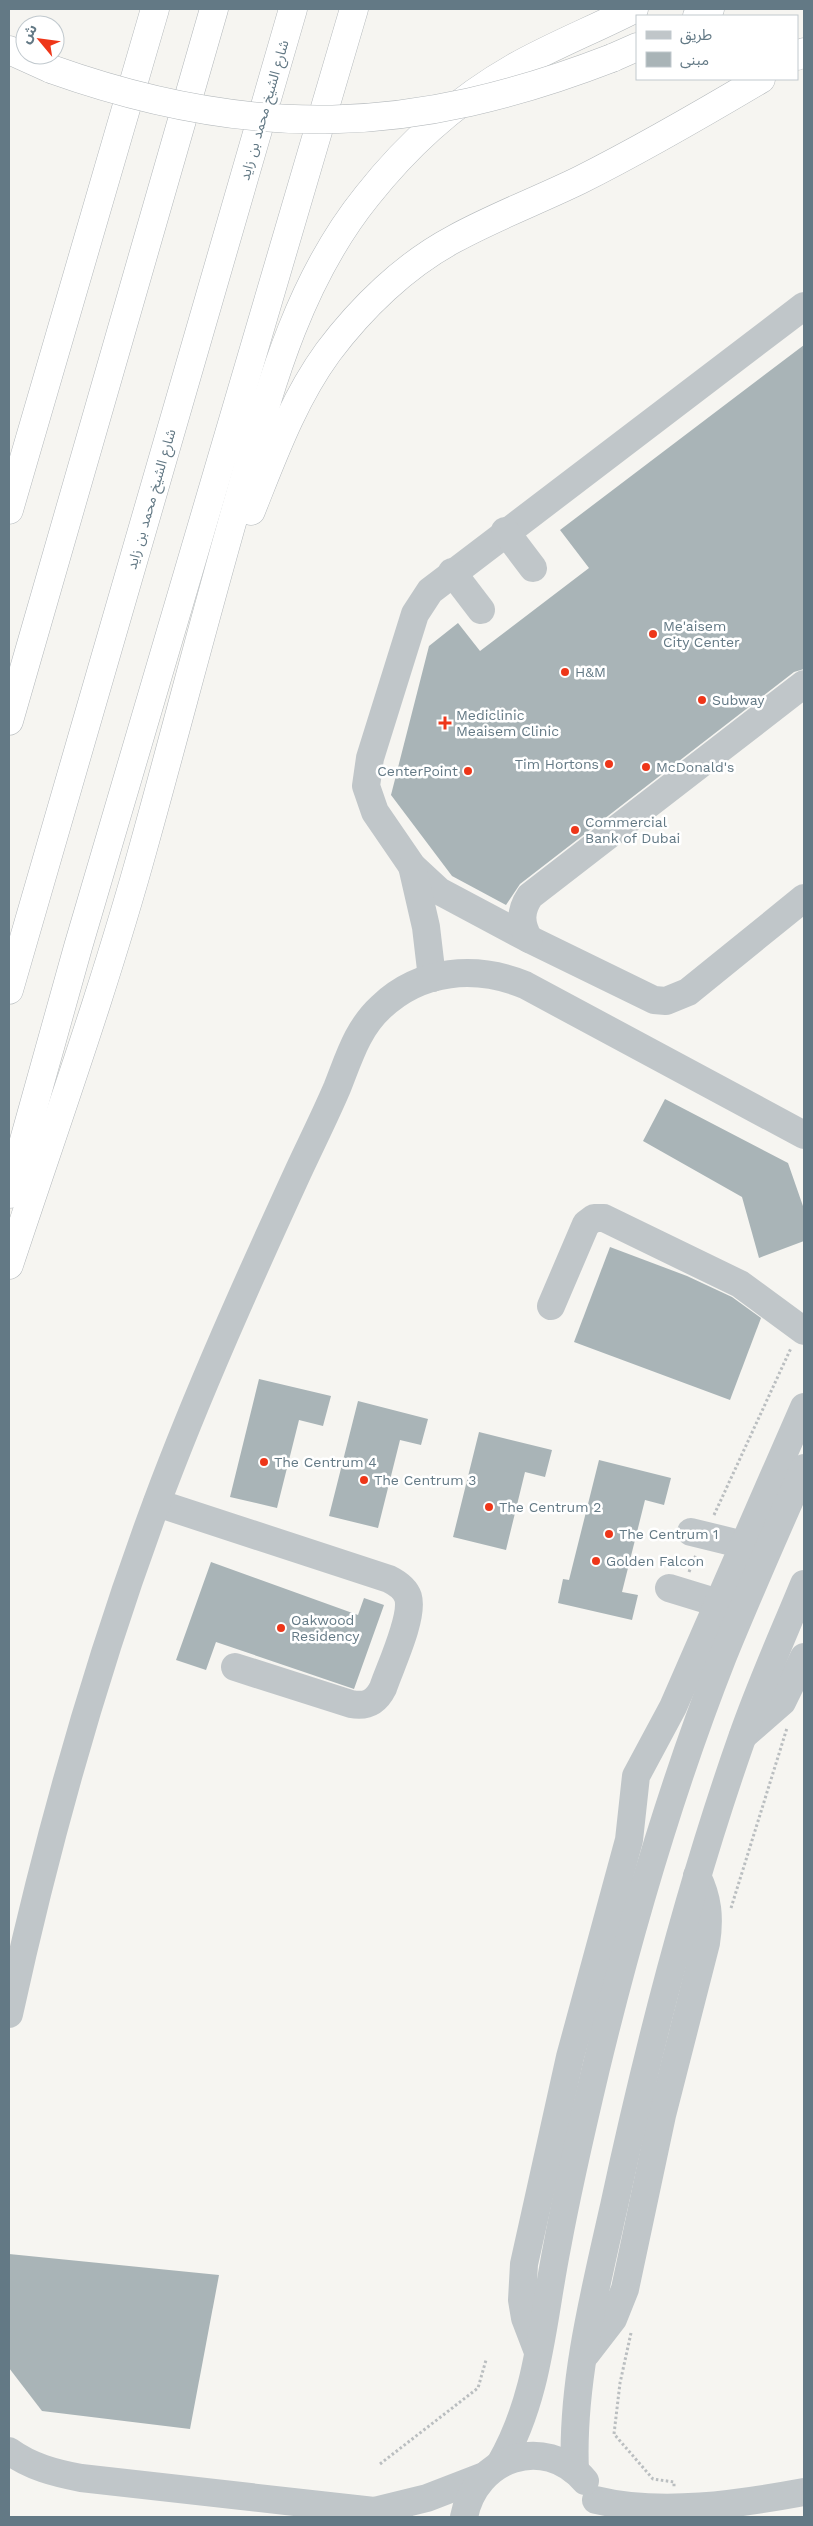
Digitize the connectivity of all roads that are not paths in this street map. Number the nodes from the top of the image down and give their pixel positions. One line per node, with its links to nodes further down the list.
1 (155, 9): 12 (highway)
2 (214, 9): 19 (highway)
3 (294, 9): 25 (highway, شارع الشيخ محمد بن زايد)
4 (354, 9): 29 (highway)
5 (634, 9): 16 (highway)
6 (710, 9): 7 (highway)
7 (699, 15)
8 (636, 47): 9 (highway, bridge)
9 (9, 50)
10 (759, 80): 16 (highway)
11 (804, 306): 13 (street)
12 (9, 510)
13 (505, 531): 14 (street); 15 (street)
14 (533, 568)
15 (452, 572): 17 (street); 20 (street)
16 (210, 601): 30 (highway)
17 (481, 610)
18 (804, 684): 23 (street)
19 (9, 721)
20 (412, 866): 21 (street); 24 (street)
21 (439, 891): 23 (street); 24 (street)
22 (800, 904): 23 (street)
23 (529, 939)
24 (440, 976): 26 (street); 27 (street)
25 (9, 990)
26 (562, 1006): 27 (street); 28 (street)
27 (337, 1088): 35 (street)
28 (804, 1135)
29 (9, 1194)
30 (9, 1265)
31 (551, 1306): 32 (street)
32 (802, 1330)
33 (804, 1407): 37 (street)
34 (804, 1468): 45 (street)
35 (157, 1503): 42 (street); 44 (street)
36 (698, 1534): 37 (street)
37 (744, 1545): 40 (street)
38 (804, 1584): 43 (street)
39 (675, 1590): 40 (street)
40 (718, 1603): 45 (street)
41 (804, 1657): 43 (street)
42 (235, 1667)
43 (742, 1737): 48 (street)
44 (9, 2014)
45 (538, 2352): 47 (street)
46 (9, 2451): 51 (street)
47 (492, 2470): 48 (street); 51 (street); 52 (street)
48 (575, 2471): 50 (street)
49 (804, 2492): 50 (street)
50 (598, 2509)
51 (386, 2514)
52 (464, 2517)

